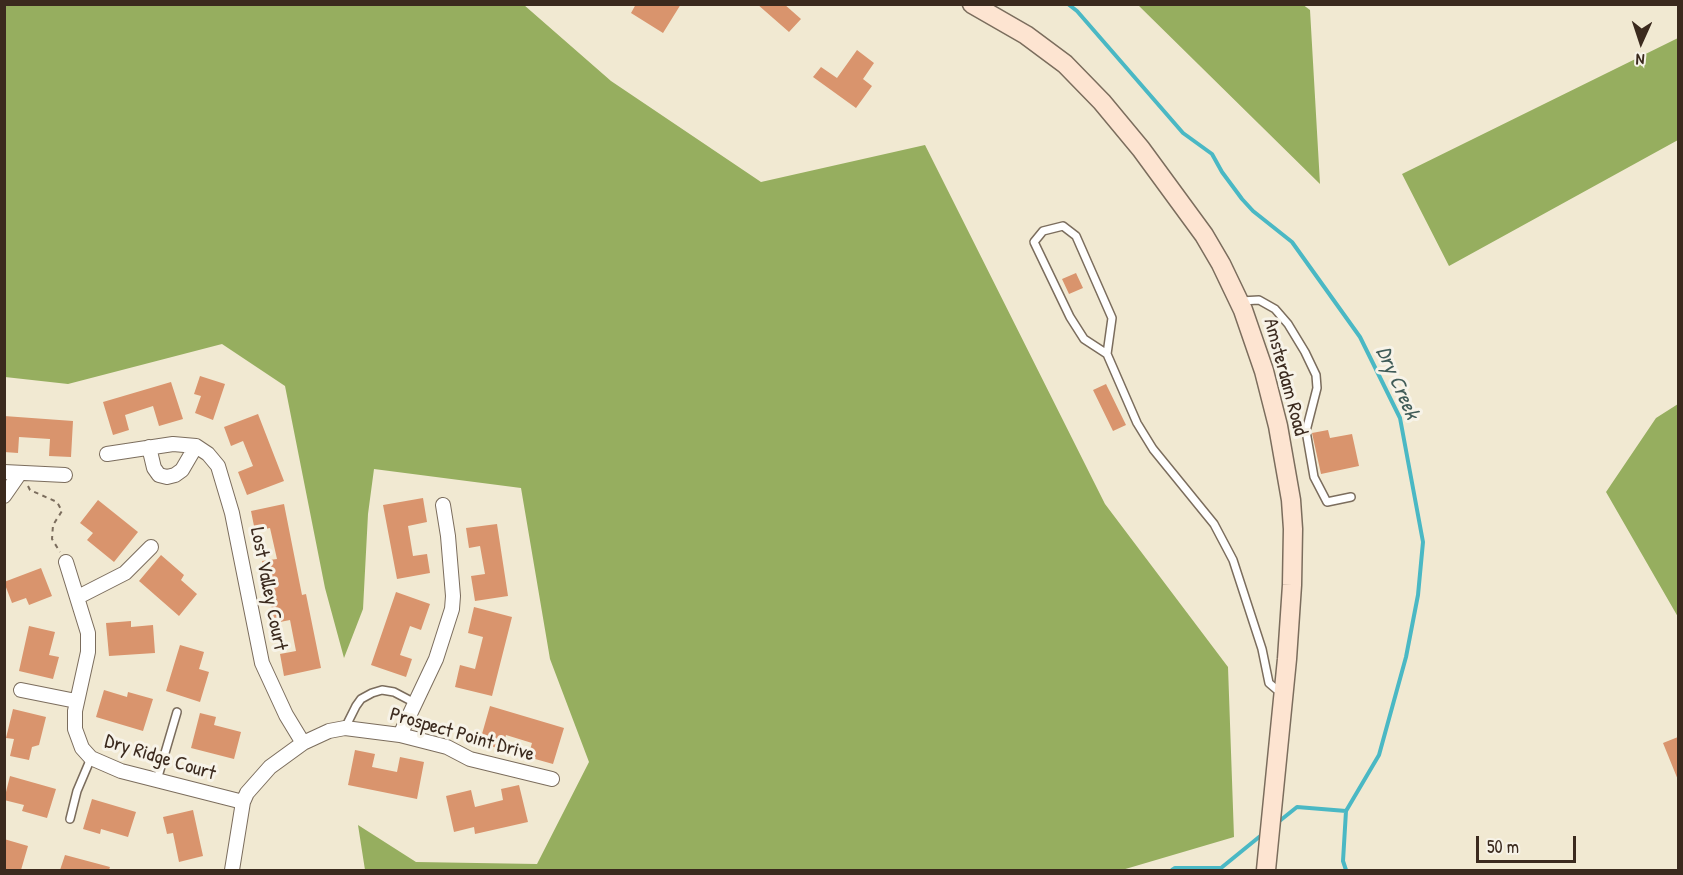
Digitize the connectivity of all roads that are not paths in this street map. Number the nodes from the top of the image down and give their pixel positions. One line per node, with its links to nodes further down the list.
1 (972, 4): 2 (main road, Amsterdam Road)
2 (999, 11): 3 (main road, Amsterdam Road)
3 (1239, 301): 12 (lane); 18 (main road, Amsterdam Road)
4 (1107, 354): 4 (lane); 18 (lane)
5 (196, 446): 6 (street); 6 (street); 24 (street, Lost Valley Court)
6 (149, 447): 7 (street)
7 (107, 454)
8 (4, 472): 9 (street)
9 (20, 473): 10 (street); 11 (street)
10 (65, 475)
11 (4, 496)
12 (1351, 497)
13 (443, 505): 20 (street)
14 (151, 547): 16 (street)
15 (66, 562): 16 (street, Dry Ridge Court)
16 (78, 597): 19 (street, Dry Ridge Court)
17 (21, 690): 19 (street)
18 (1284, 690): 31 (main road, Amsterdam Road)
19 (76, 701): 25 (street, Dry Ridge Court)
20 (415, 704): 22 (lane); 23 (street)
21 (177, 712): 27 (lane)
22 (345, 728): 23 (street, Prospect Point Drive); 24 (street, Prospect Point Drive)
23 (400, 735): 26 (street, Prospect Point Drive)
24 (303, 742): 28 (street, Prospect Point Drive)
25 (91, 758): 27 (street, Dry Ridge Court); 29 (lane)
26 (552, 779)
27 (157, 780): 28 (street, Dry Ridge Court)
28 (243, 802): 30 (street, Prospect Point Drive)
29 (70, 819)
30 (232, 870)
31 (1266, 870)

